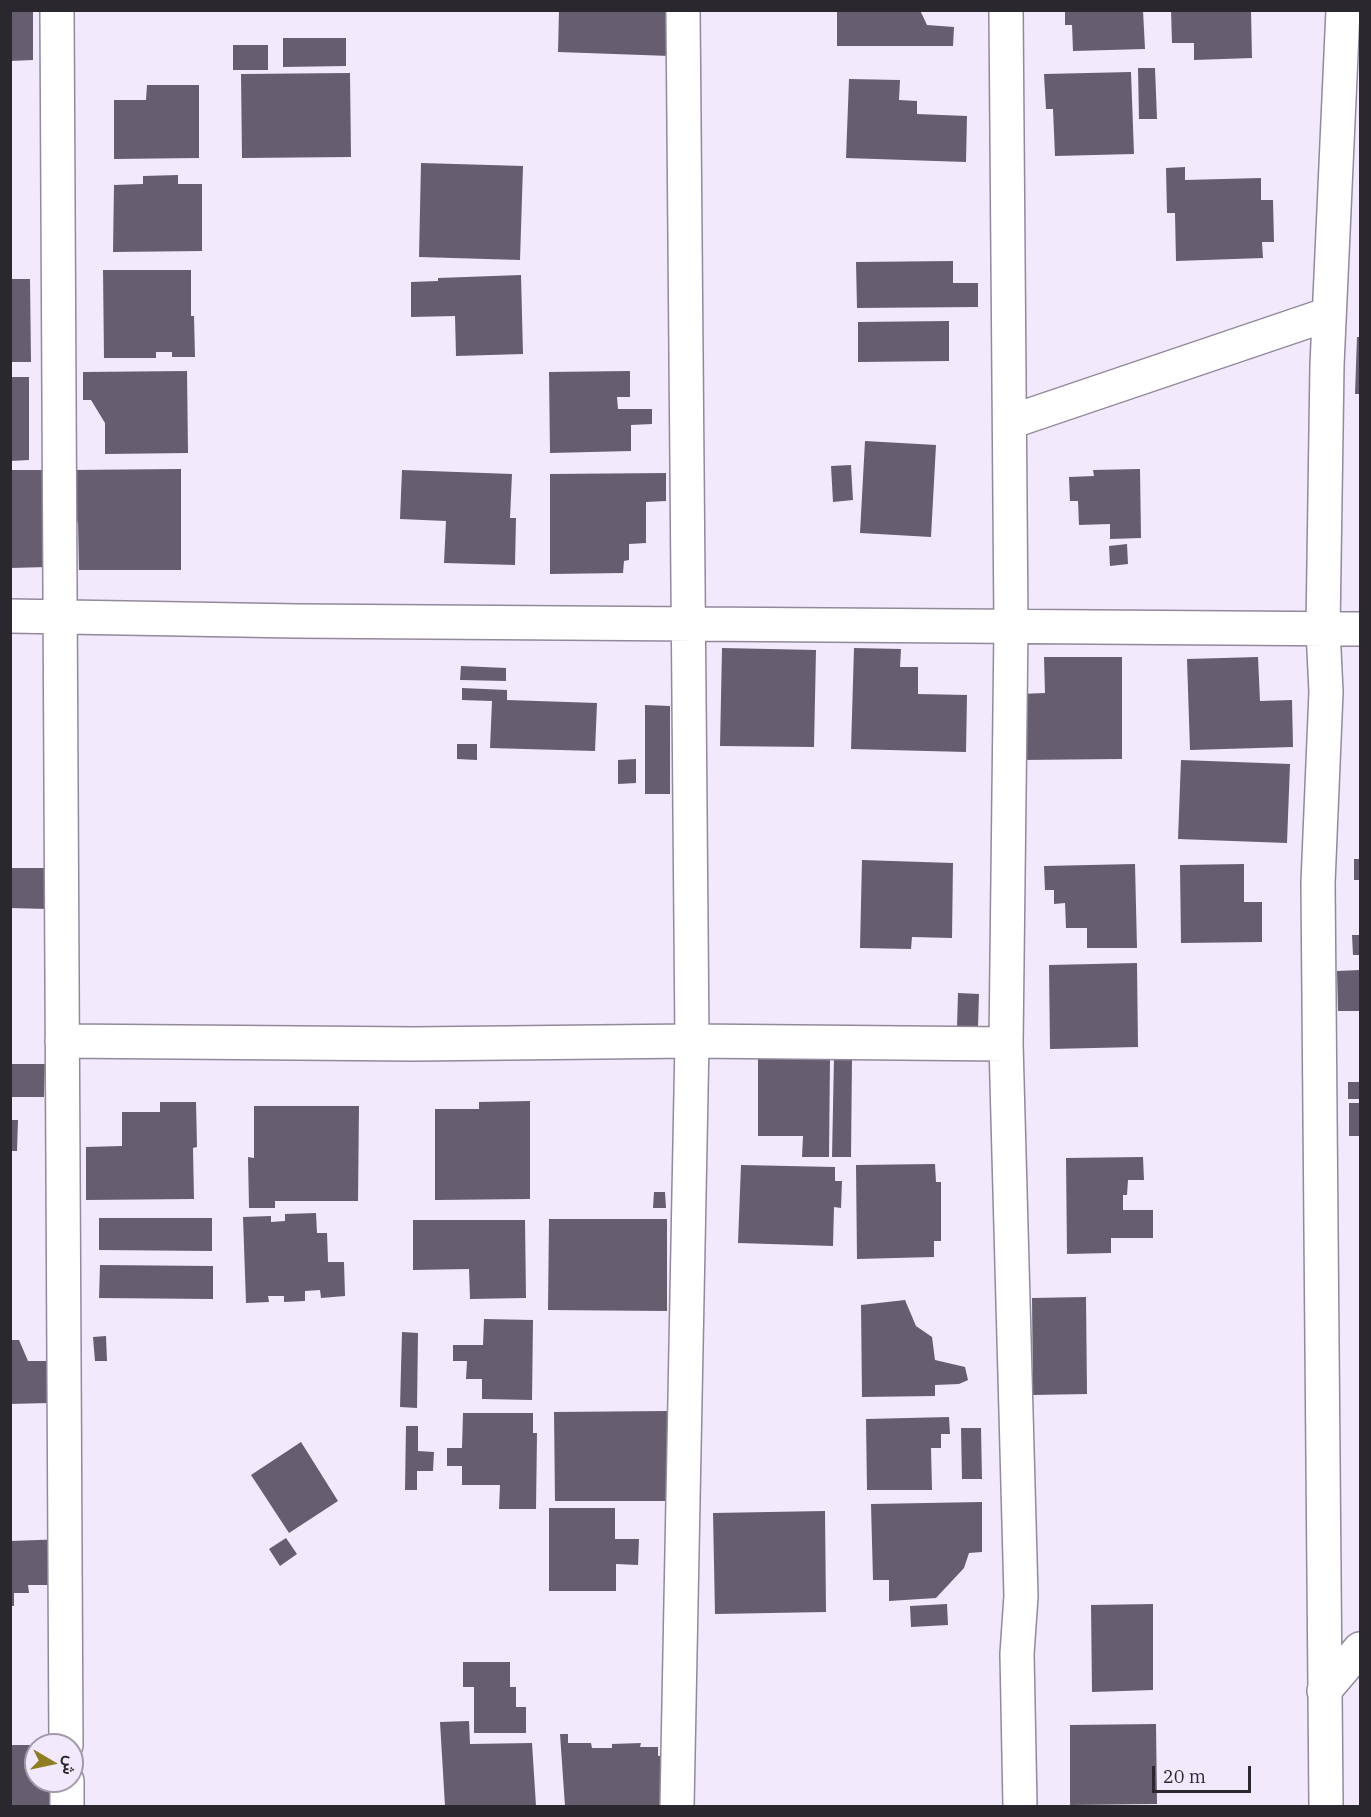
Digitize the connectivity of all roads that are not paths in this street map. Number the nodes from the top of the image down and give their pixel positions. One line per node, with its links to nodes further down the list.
1 (57, 10): 8 (street)
2 (683, 10): 9 (street)
3 (1006, 10): 6 (street)
4 (1343, 10): 5 (street)
5 (1329, 314): 6 (street); 11 (street)
6 (1010, 422): 10 (street)
7 (10, 616): 8 (street)
8 (60, 616): 9 (street); 13 (street)
9 (688, 624): 10 (street); 14 (street)
10 (1011, 627): 11 (street); 15 (street)
11 (1323, 629): 12 (street); 17 (street)
12 (1360, 629)
13 (62, 1041): 14 (street); 18 (street)
14 (692, 1041): 15 (street); 19 (street)
15 (1006, 1044): 20 (street)
16 (1360, 1649): 17 (street)
17 (1324, 1691): 21 (street)
18 (66, 1733)
19 (677, 1806)
20 (1020, 1806)
21 (1326, 1806)

